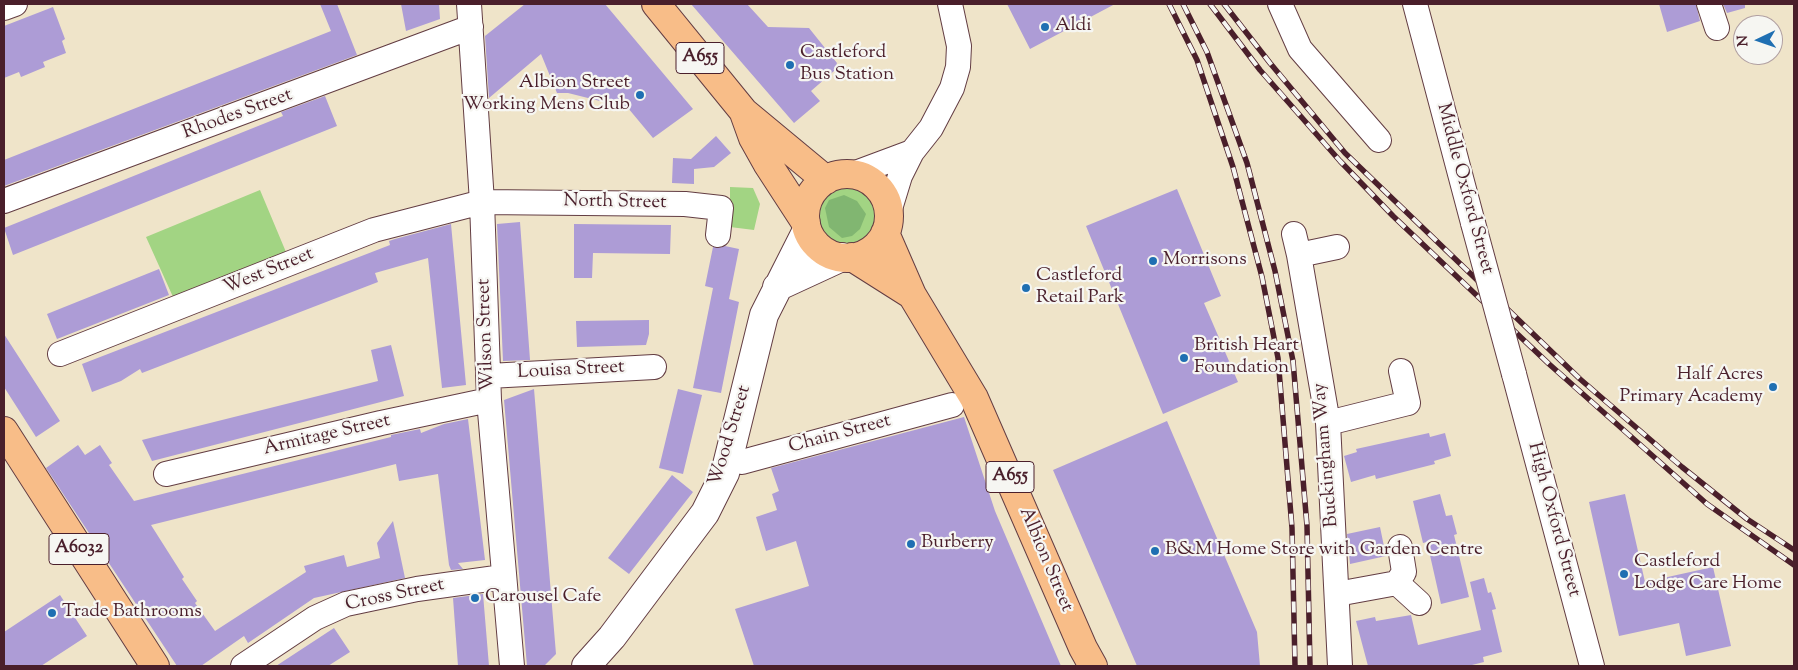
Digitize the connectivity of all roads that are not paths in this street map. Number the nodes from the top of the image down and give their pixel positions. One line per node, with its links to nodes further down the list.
1 (15, 4): 8 (street)
2 (469, 4): 9 (street, Wilson Street)
3 (656, 4): 11 (main road, A655)
4 (950, 4): 13 (street)
5 (1280, 4): 12 (street)
6 (1415, 4): 28 (street, Middle Oxford Street, bridge)
7 (1710, 4): 10 (street)
8 (4, 8)
9 (471, 27): 16 (street, Rhodes Street); 17 (street, Wilson Street)
10 (1717, 28)
11 (744, 112): 15 (main road, A655); 19 (main road, A655)
12 (1379, 140)
13 (912, 152): 14 (street); 18 (street)
14 (853, 174): 15 (main road); 18 (main road)
15 (826, 180): 19 (main road)
16 (4, 201)
17 (482, 202): 20 (street, North Street); 25 (street, West Street); 29 (street, Wilson Street)
18 (887, 222): 22 (main road); 24 (main road, A655)
19 (806, 226): 22 (main road); 23 (street, Wood Street)
20 (718, 235)
21 (1337, 247): 32 (street, Buckingham Way)
22 (847, 257): 23 (street); 24 (main road, A655)
23 (777, 287): 34 (street, Wood Street)
24 (912, 295): 45 (main road, Albion Street / A655)
25 (60, 354)
26 (654, 367): 29 (street, Louisa Street)
27 (1401, 371): 32 (street)
28 (1514, 374): 47 (street, High Oxford Street)
29 (489, 376): 30 (street, Wilson Street)
30 (489, 400): 35 (street, Armitage Street); 37 (street, Wilson Street)
31 (952, 405): 34 (street, Chain Street)
32 (1328, 423): 39 (street, Buckingham Way)
33 (4, 431): 41 (main road, A6032)
34 (730, 457): 44 (street, Wood Street)
35 (166, 474)
36 (1400, 547): 38 (street)
37 (503, 576): 42 (street, Cross Street); 43 (street, Wilson Street)
38 (1397, 583): 39 (street); 40 (street)
39 (1337, 594): 46 (street, Buckingham Way)
40 (1419, 603)
41 (155, 666)
42 (242, 666)
43 (512, 666)
44 (586, 666)
45 (1093, 666)
46 (1340, 666)
47 (1592, 666)

